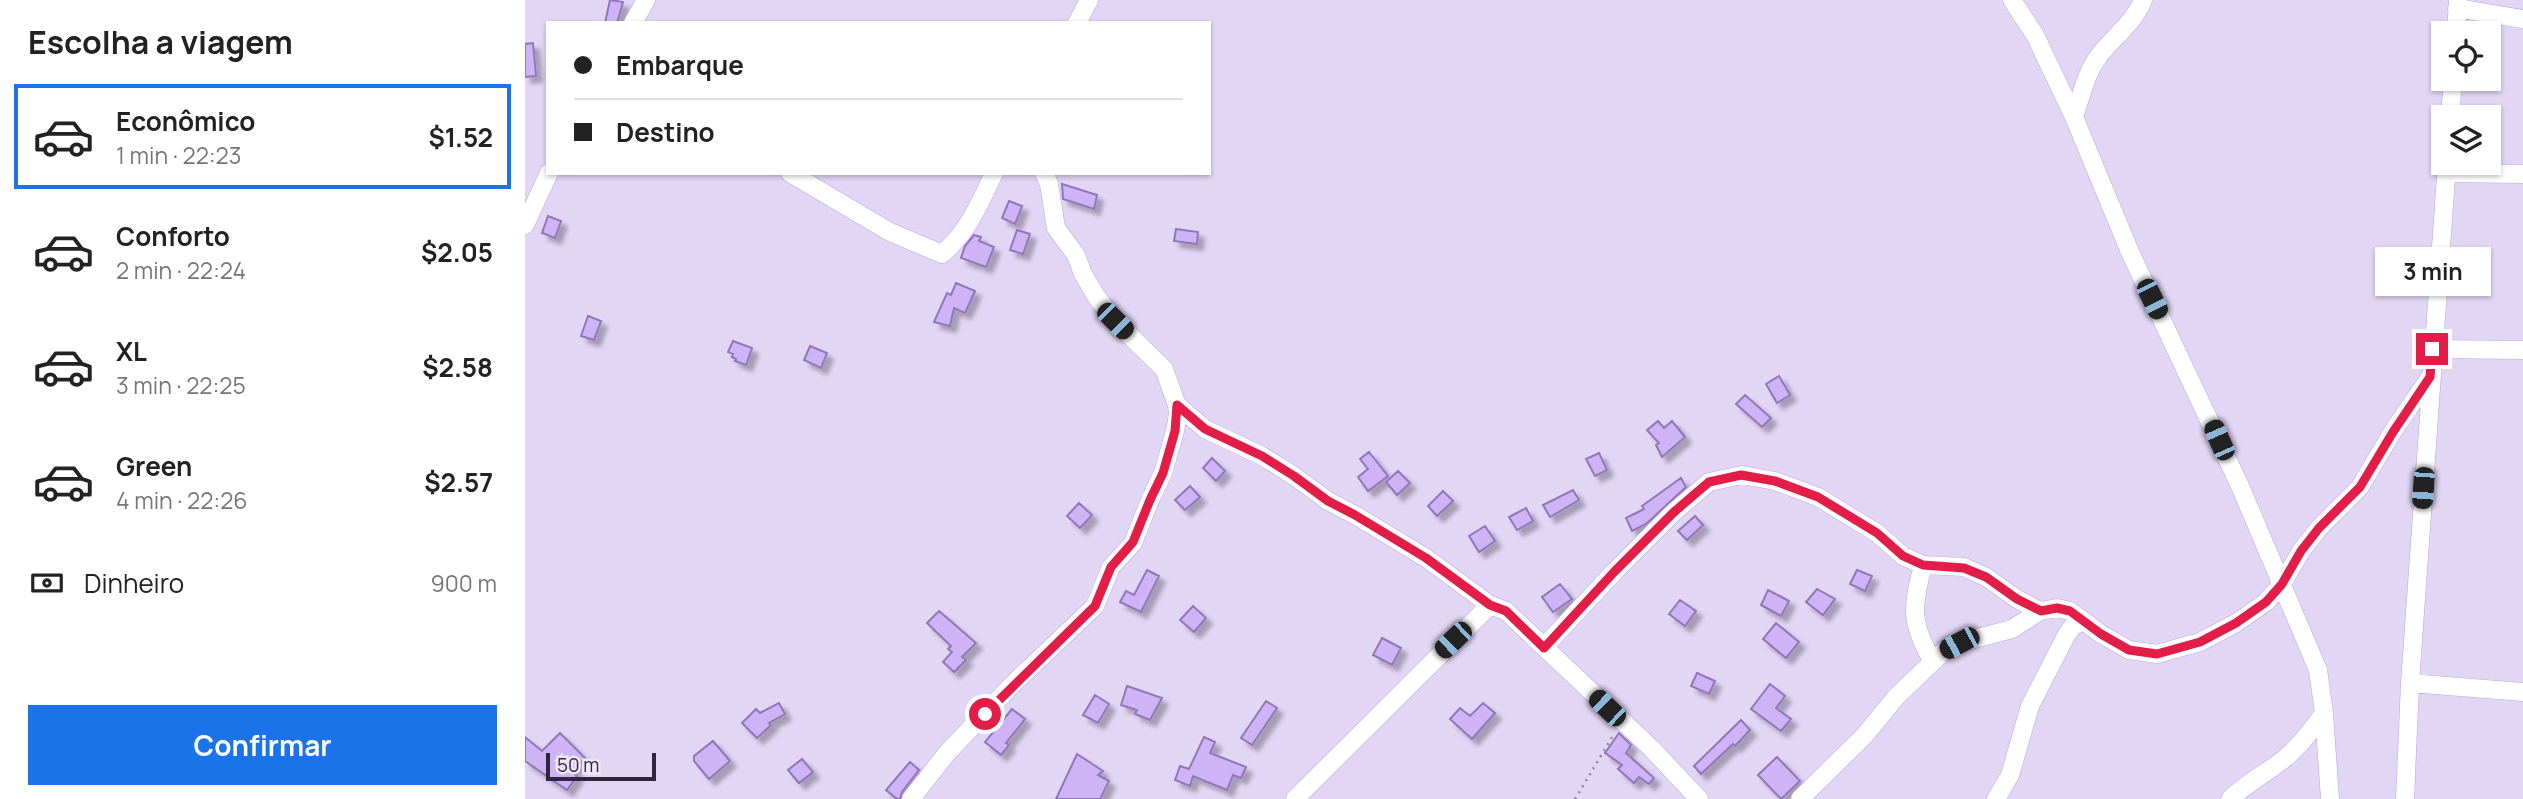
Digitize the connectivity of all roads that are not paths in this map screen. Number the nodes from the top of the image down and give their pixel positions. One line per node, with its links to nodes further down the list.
1 (646, 0): 7 (street)
2 (1089, 0): 8 (street)
3 (2012, 0): 9 (street)
4 (2143, 0): 9 (street)
5 (2458, 4): 6 (street)
6 (2523, 19)
7 (634, 21)
8 (1078, 21)
9 (2074, 117): 23 (street)
10 (2501, 172): 11 (street)
11 (2523, 174)
12 (547, 175): 17 (street)
13 (793, 175): 14 (street)
14 (993, 175)
15 (1045, 175): 21 (street)
16 (2446, 175): 18 (street)
17 (525, 225)
18 (2432, 349): 19 (street); 20 (street)
19 (2523, 350)
20 (2430, 377): 23 (street); 29 (street)
21 (1177, 405): 24 (street); 32 (street)
22 (1923, 565): 25 (street); 27 (street); 28 (street)
23 (2282, 584): 26 (street); 31 (street)
24 (1490, 605): 27 (street); 33 (street)
25 (2041, 611): 26 (street); 28 (street)
26 (2083, 621): 36 (street)
27 (1544, 648): 34 (street)
28 (1933, 662): 35 (street)
29 (2410, 683): 30 (street); 39 (street)
30 (2523, 692)
31 (2324, 713): 37 (street); 38 (street)
32 (911, 799)
33 (1294, 799)
34 (1699, 799)
35 (1800, 799)
36 (1996, 799)
37 (2230, 799)
38 (2330, 799)
39 (2405, 799)

